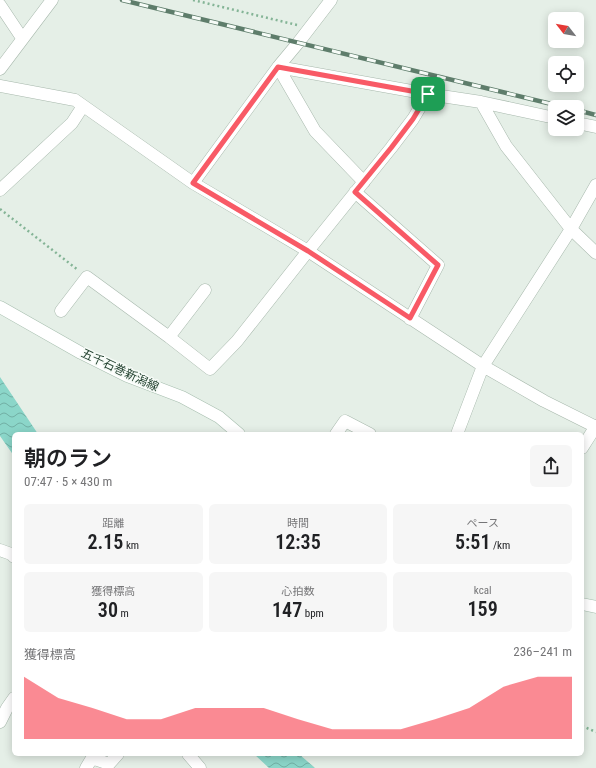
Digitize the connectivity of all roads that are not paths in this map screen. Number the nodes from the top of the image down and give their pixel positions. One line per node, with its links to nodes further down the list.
1 (52, 0): 4 (street)
2 (331, 0): 5 (street)
3 (0, 5): 4 (street)
4 (22, 38): 6 (street)
5 (278, 67): 8 (street); 14 (street); 15 (street)
6 (0, 69)
7 (0, 86): 10 (street)
8 (428, 94): 9 (street); 14 (street)
9 (481, 102): 11 (street); 19 (street)
10 (83, 106): 15 (street); 17 (street)
11 (548, 116)
12 (584, 124): 13 (street)
13 (596, 127)
14 (364, 182): 18 (street)
15 (193, 183): 20 (street)
16 (596, 185): 19 (street)
17 (0, 190)
18 (355, 192): 20 (street); 25 (street)
19 (571, 229): 21 (street); 27 (street)
20 (308, 251): 25 (street); 26 (street)
21 (596, 253)
22 (205, 290): 26 (street)
23 (0, 307): 29 (street, 五千石巻新潟線)
24 (61, 311): 26 (street)
25 (410, 318): 27 (street)
26 (169, 337)
27 (483, 366): 28 (street); 32 (street)
28 (596, 426): 33 (street)
29 (237, 432)
30 (337, 432): 31 (street)
31 (366, 432)
32 (458, 432)
33 (584, 445)
34 (0, 550): 35 (street)
35 (12, 555)
36 (584, 604): 37 (street)
37 (596, 607)
38 (12, 701): 39 (street)
39 (0, 722)
40 (116, 756): 42 (street)
41 (190, 756): 43 (street)
42 (86, 768)
43 (200, 768)

